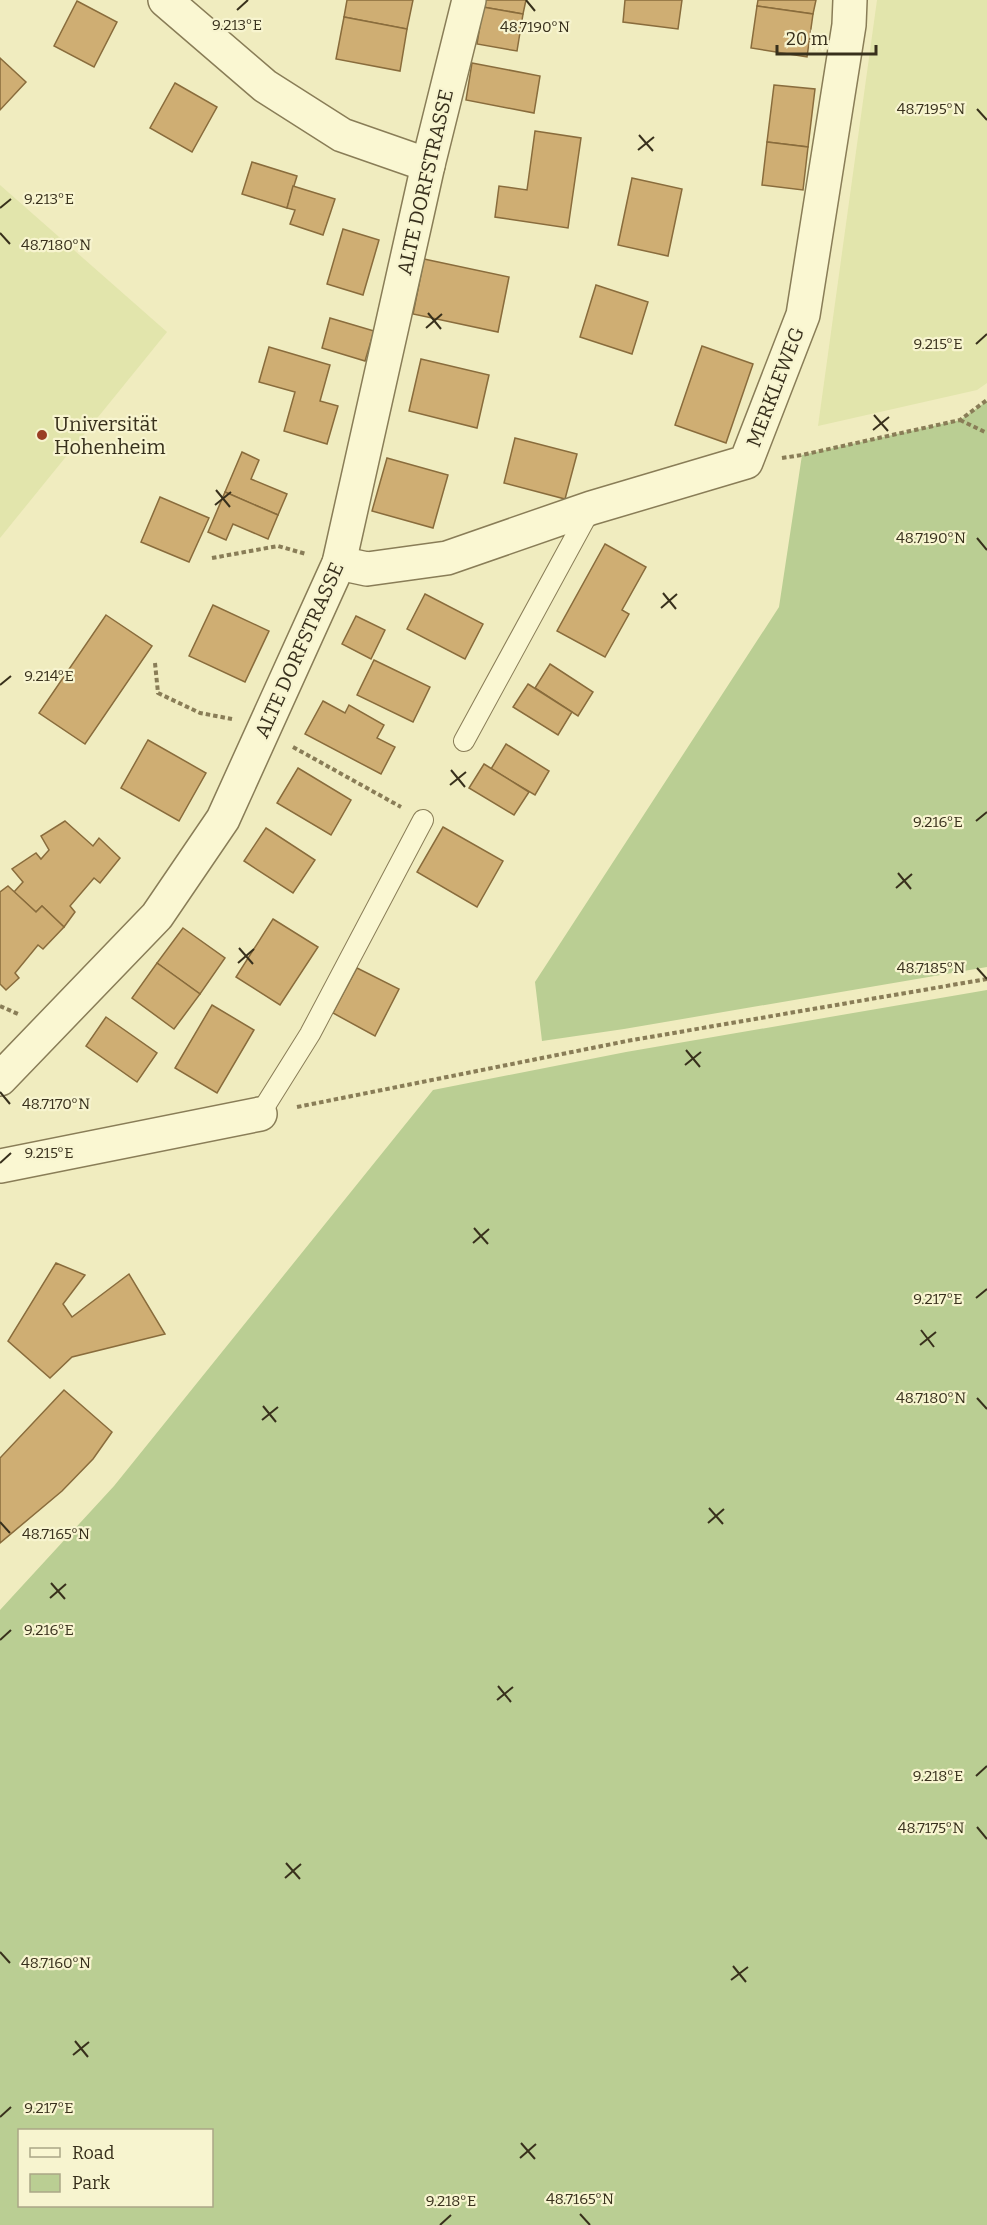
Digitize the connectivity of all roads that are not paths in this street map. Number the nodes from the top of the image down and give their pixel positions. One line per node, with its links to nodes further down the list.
1 (165, 0): 4 (street)
2 (469, 0): 4 (street, ALTE DORFSTRASSE)
3 (850, 0): 5 (street, MERKLEWEG)
4 (428, 165): 6 (street, ALTE DORFSTRASSE)
5 (591, 508): 6 (street, MERKLEWEG); 7 (lane)
6 (339, 563): 9 (street, ALTE DORFSTRASSE)
7 (464, 741)
8 (423, 820): 10 (lane)
9 (0, 1079)
10 (261, 1114): 11 (street)
11 (0, 1166)

